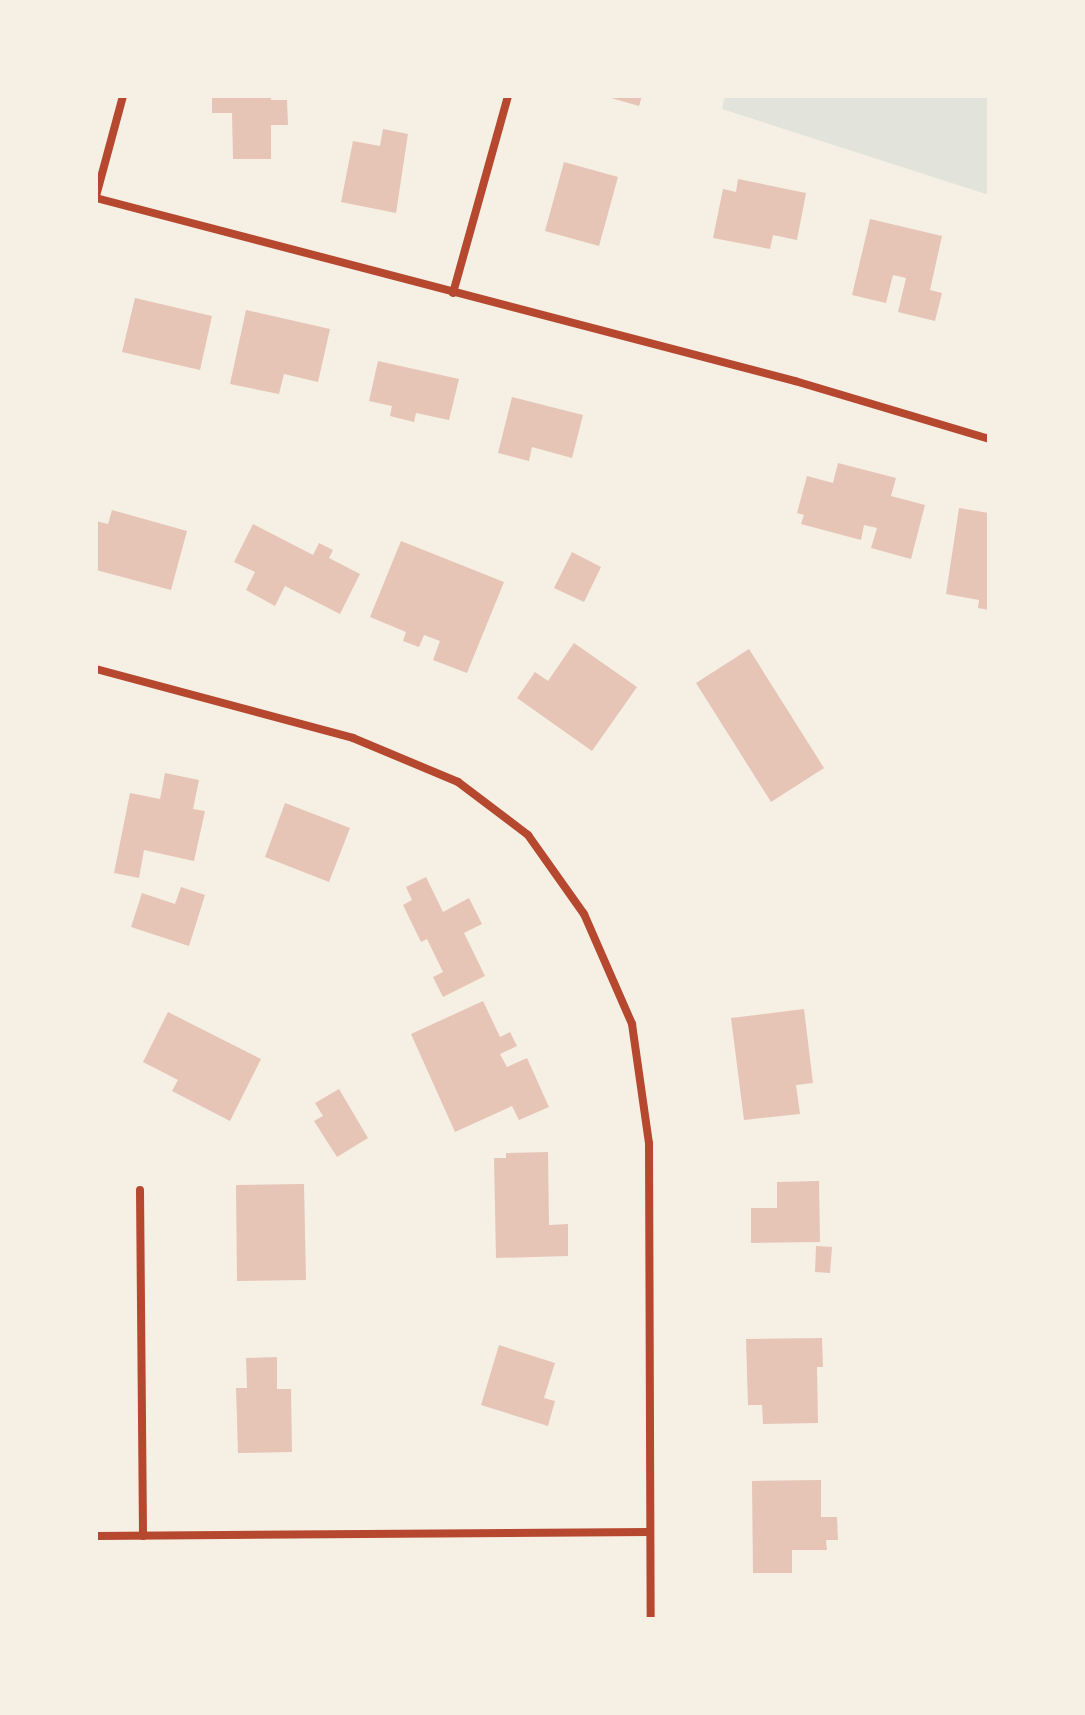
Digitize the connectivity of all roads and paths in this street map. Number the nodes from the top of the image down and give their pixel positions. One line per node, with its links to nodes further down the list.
1 (123, 96): 3 (street)
2 (508, 96): 4 (street)
3 (96, 197): 4 (street)
4 (453, 293): 5 (street)
5 (989, 439)
6 (96, 669): 8 (street)
7 (140, 1190): 10 (street)
8 (650, 1532): 10 (street); 11 (street)
9 (96, 1536): 10 (street)
10 (143, 1536)
11 (651, 1619)

